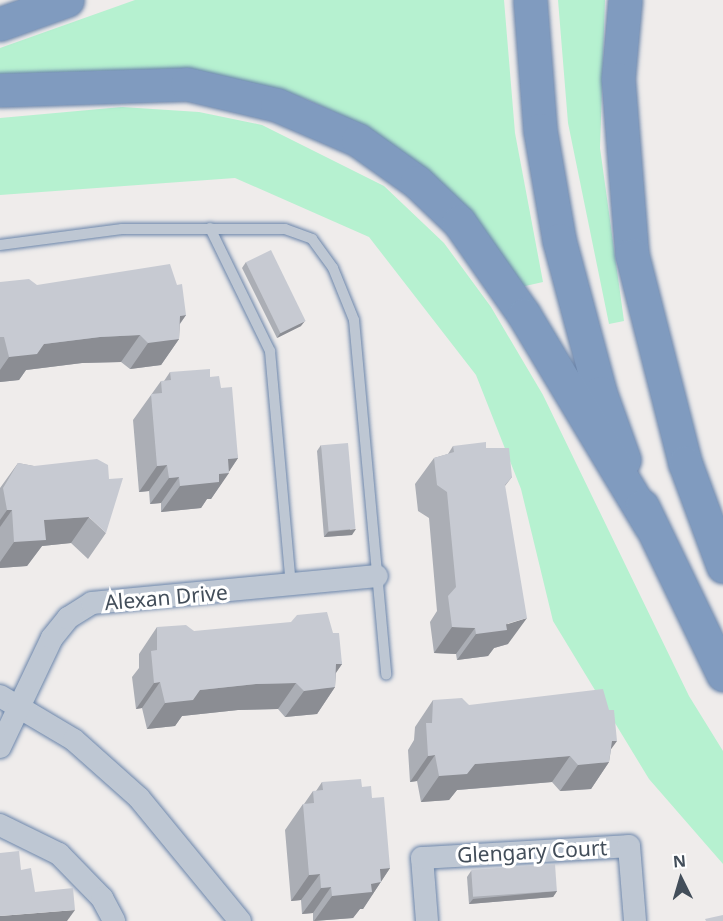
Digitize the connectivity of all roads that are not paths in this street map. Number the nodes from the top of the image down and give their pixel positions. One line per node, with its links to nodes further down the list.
1 (67, 0): 4 (highway)
2 (530, 0): 8 (highway)
3 (625, 0): 9 (highway)
4 (0, 24)
5 (0, 90): 8 (highway)
6 (210, 228): 7 (lane); 10 (lane); 11 (lane)
7 (0, 245)
8 (650, 525): 12 (highway)
9 (723, 566)
10 (377, 576): 11 (street, Alexan Drive); 13 (lane)
11 (291, 586): 15 (street, Alexan Drive)
12 (723, 674)
13 (386, 675)
14 (0, 696): 15 (street)
15 (21, 707): 16 (street, Alexan Drive); 19 (street)
16 (0, 747)
17 (0, 825): 18 (street)
18 (114, 921)
19 (240, 921)
20 (427, 921): 21 (street, Glengary Court)
21 (635, 921)

